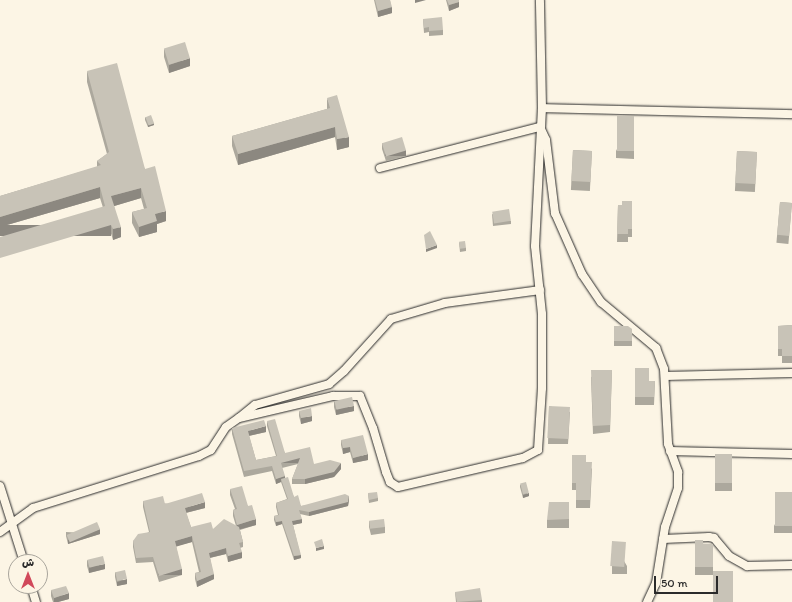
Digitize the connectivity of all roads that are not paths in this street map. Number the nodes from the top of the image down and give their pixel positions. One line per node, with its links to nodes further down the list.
1 (540, 0): 2 (street)
2 (542, 108): 3 (street); 4 (street)
3 (792, 114)
4 (540, 127): 5 (street); 6 (street); 8 (street)
5 (380, 168)
6 (540, 290): 9 (street); 9 (street)
7 (792, 373): 8 (street)
8 (665, 376): 10 (street)
9 (239, 418): 13 (street)
10 (670, 451): 11 (street); 15 (street)
11 (792, 454)
12 (0, 486): 13 (street)
13 (12, 522): 14 (street); 16 (street)
14 (0, 532)
15 (663, 539): 17 (street); 18 (street)
16 (22, 554)
17 (792, 565)
18 (647, 602)

